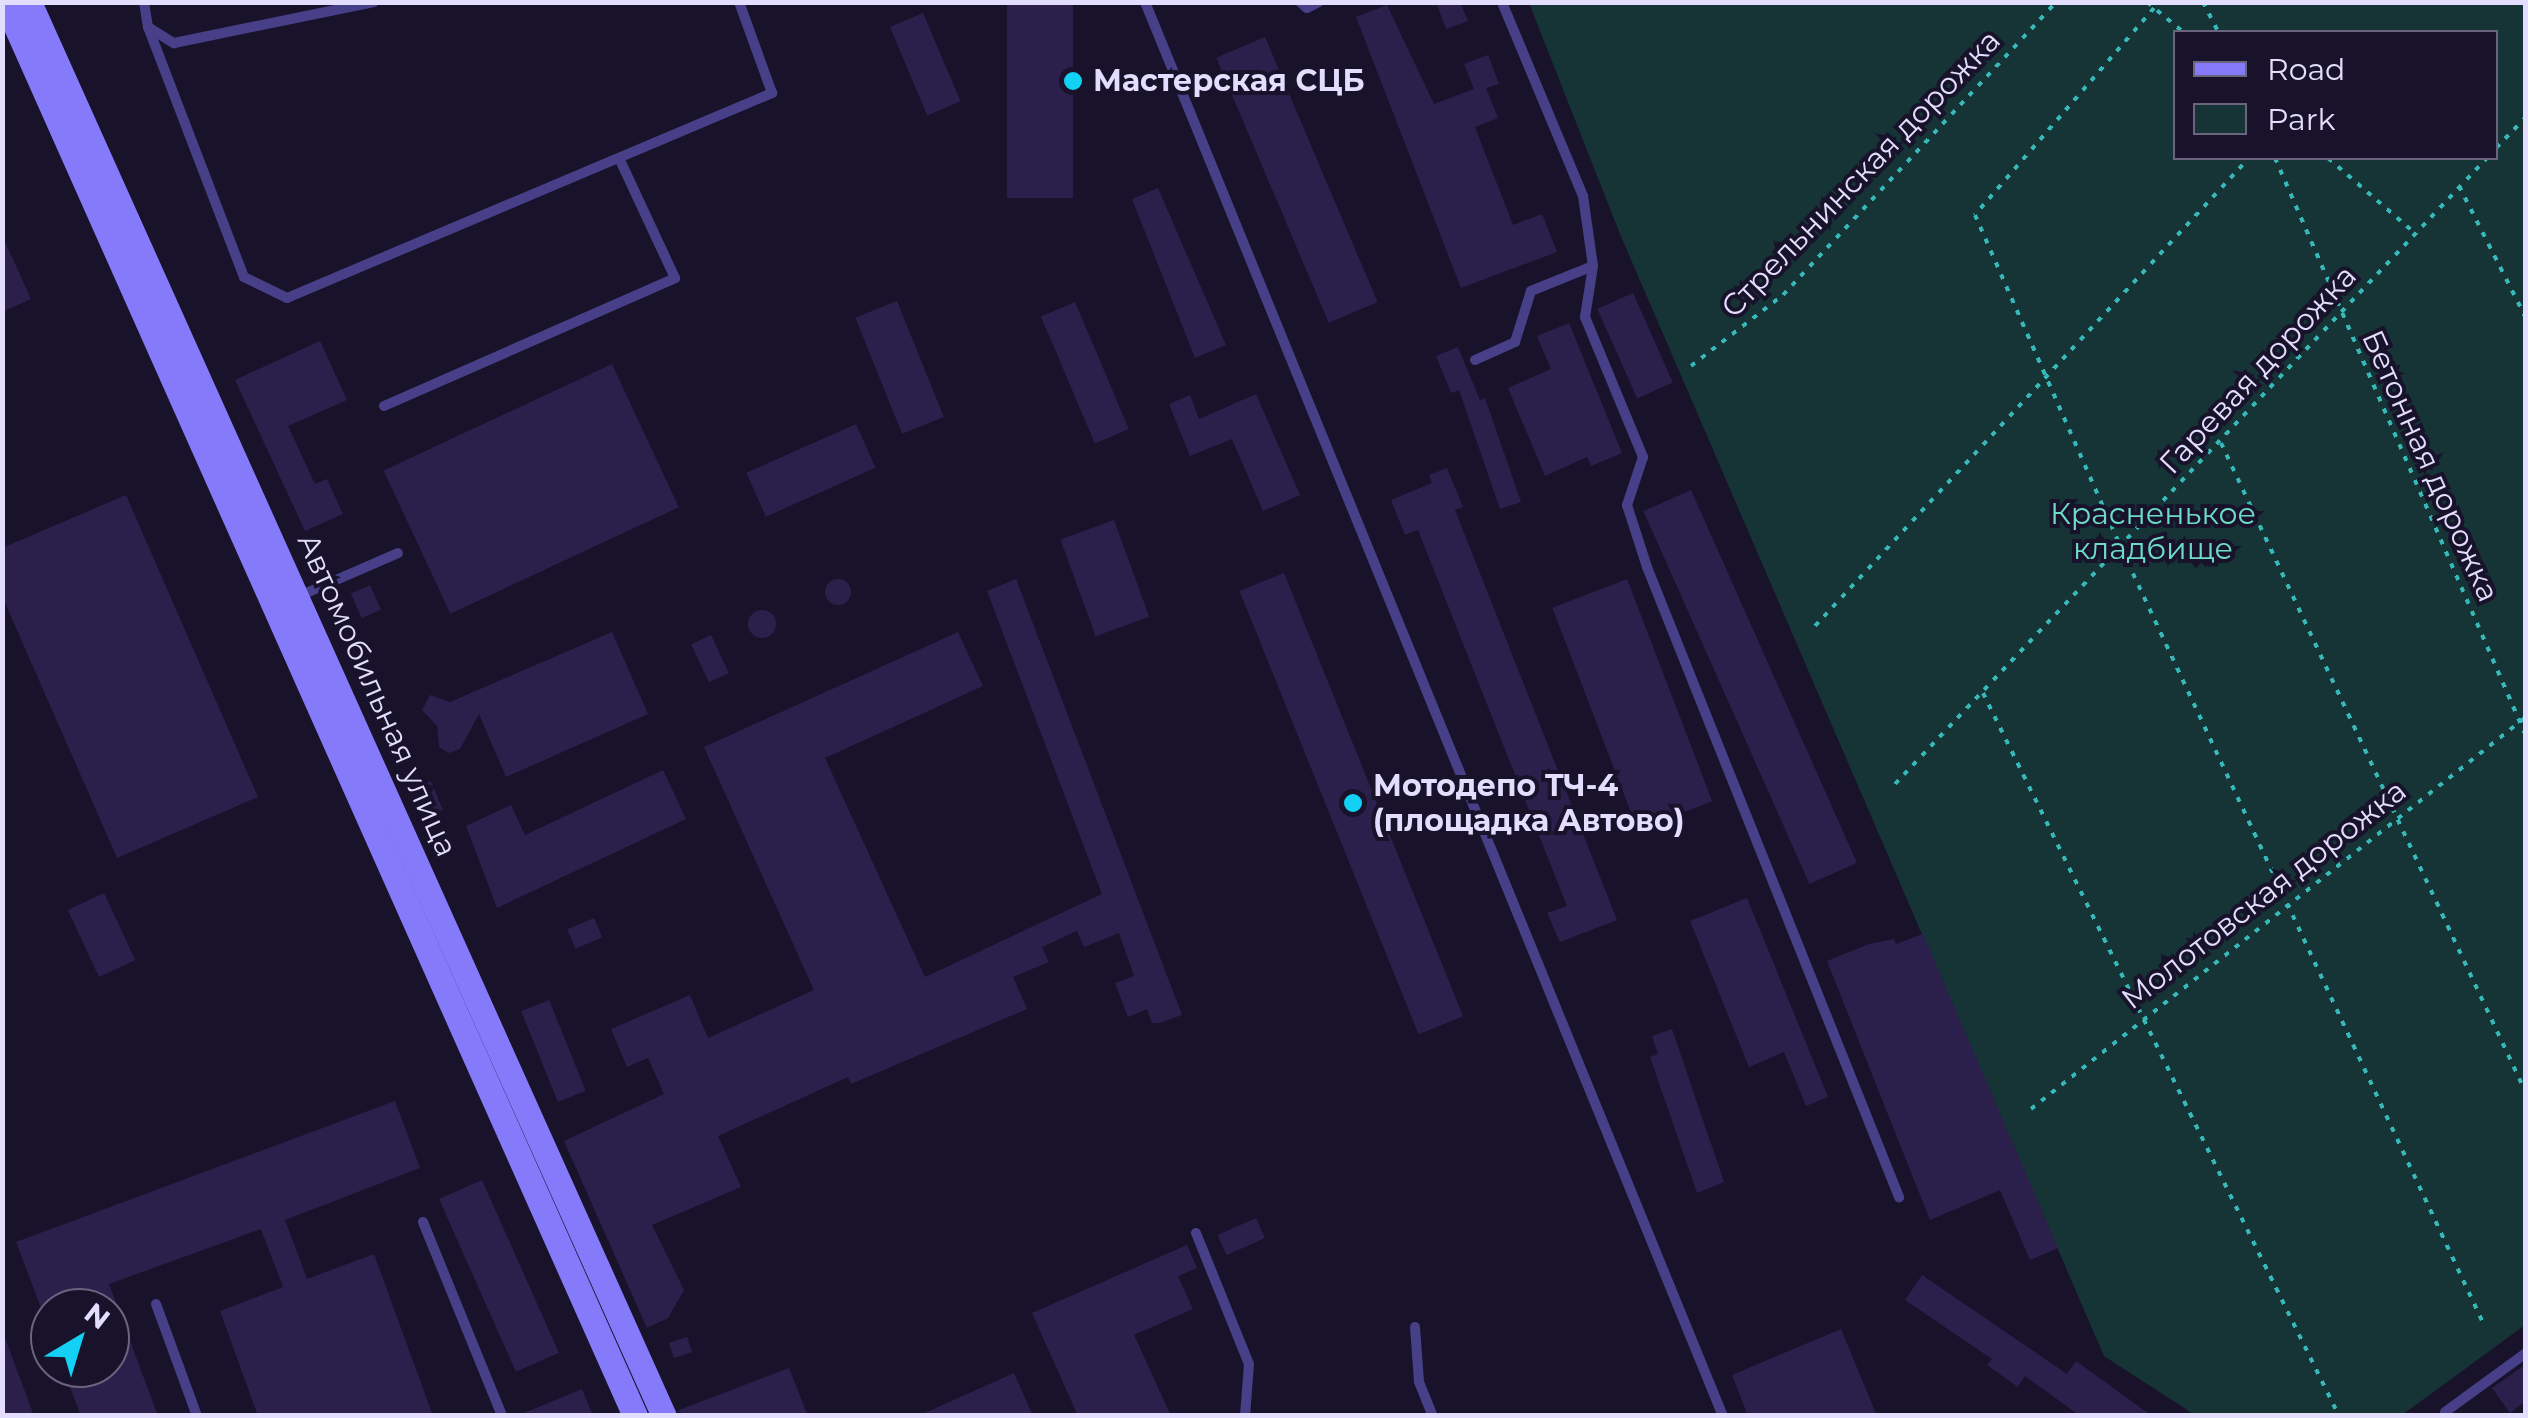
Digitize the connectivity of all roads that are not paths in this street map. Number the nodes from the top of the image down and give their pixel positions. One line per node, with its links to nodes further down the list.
1 (4, 2): 24 (main road, Автомобильная улица)
2 (29, 2): 16 (main road, Автомобильная улица)
3 (144, 2): 10 (lane)
4 (374, 2): 10 (lane)
5 (739, 2): 11 (lane)
6 (1145, 2): 30 (lane)
7 (1300, 2): 8 (lane)
8 (1319, 2)
9 (1502, 2): 12 (lane)
10 (148, 28): 11 (lane)
11 (619, 158): 14 (lane)
12 (1593, 266): 13 (lane); 17 (lane)
13 (1475, 360)
14 (384, 406)
15 (398, 552): 16 (lane)
16 (296, 598): 27 (main road, Автомобильная улица)
17 (1899, 1197)
18 (423, 1222): 26 (lane)
19 (1196, 1233): 28 (lane)
20 (156, 1304): 25 (lane)
21 (1415, 1328): 29 (lane)
22 (2526, 1352): 23 (lane)
23 (2447, 1414)
24 (635, 1415)
25 (197, 1416)
26 (502, 1416)
27 (664, 1416)
28 (1245, 1416)
29 (1433, 1416)
30 (1723, 1416)

